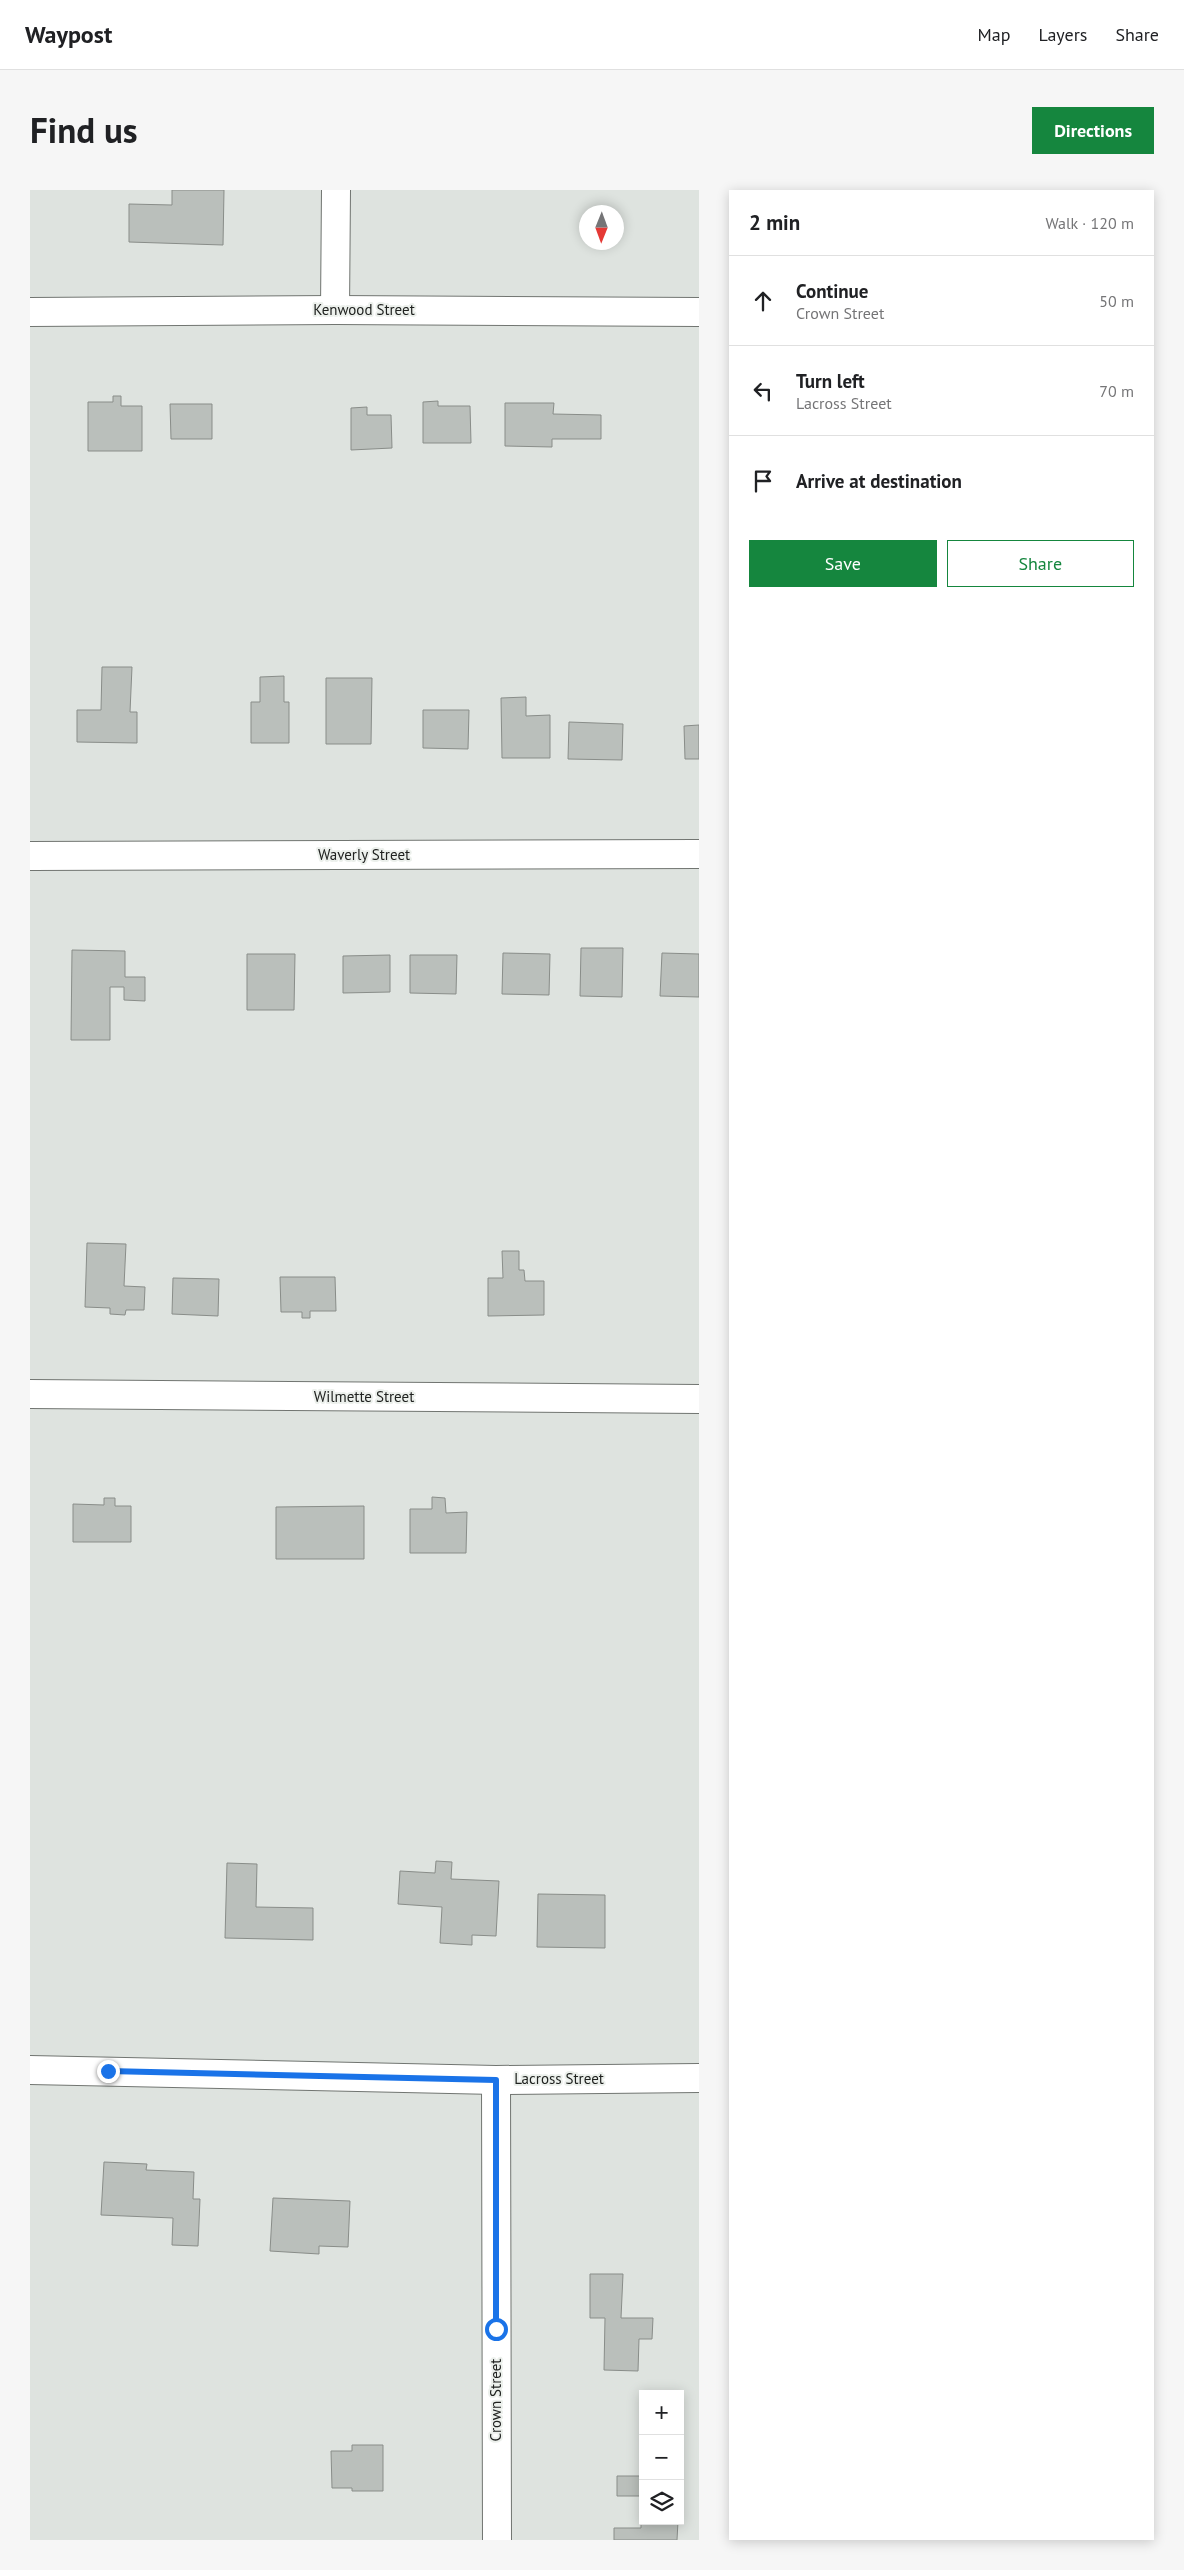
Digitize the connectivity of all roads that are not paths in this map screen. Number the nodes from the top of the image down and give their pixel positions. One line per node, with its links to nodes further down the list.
1 (336, 190): 2 (street)
2 (335, 310): 3 (street, Kenwood Street); 4 (street, Kenwood Street)
3 (30, 312)
4 (699, 312)
5 (699, 854): 6 (street, Waverly Street)
6 (30, 856)
7 (30, 1394): 8 (street, Wilmette Street)
8 (699, 1400)
9 (30, 2070): 11 (street, Lacross Street)
10 (699, 2078): 11 (street, Lacross Street)
11 (496, 2080): 12 (street, Crown Street)
12 (496, 2540)

